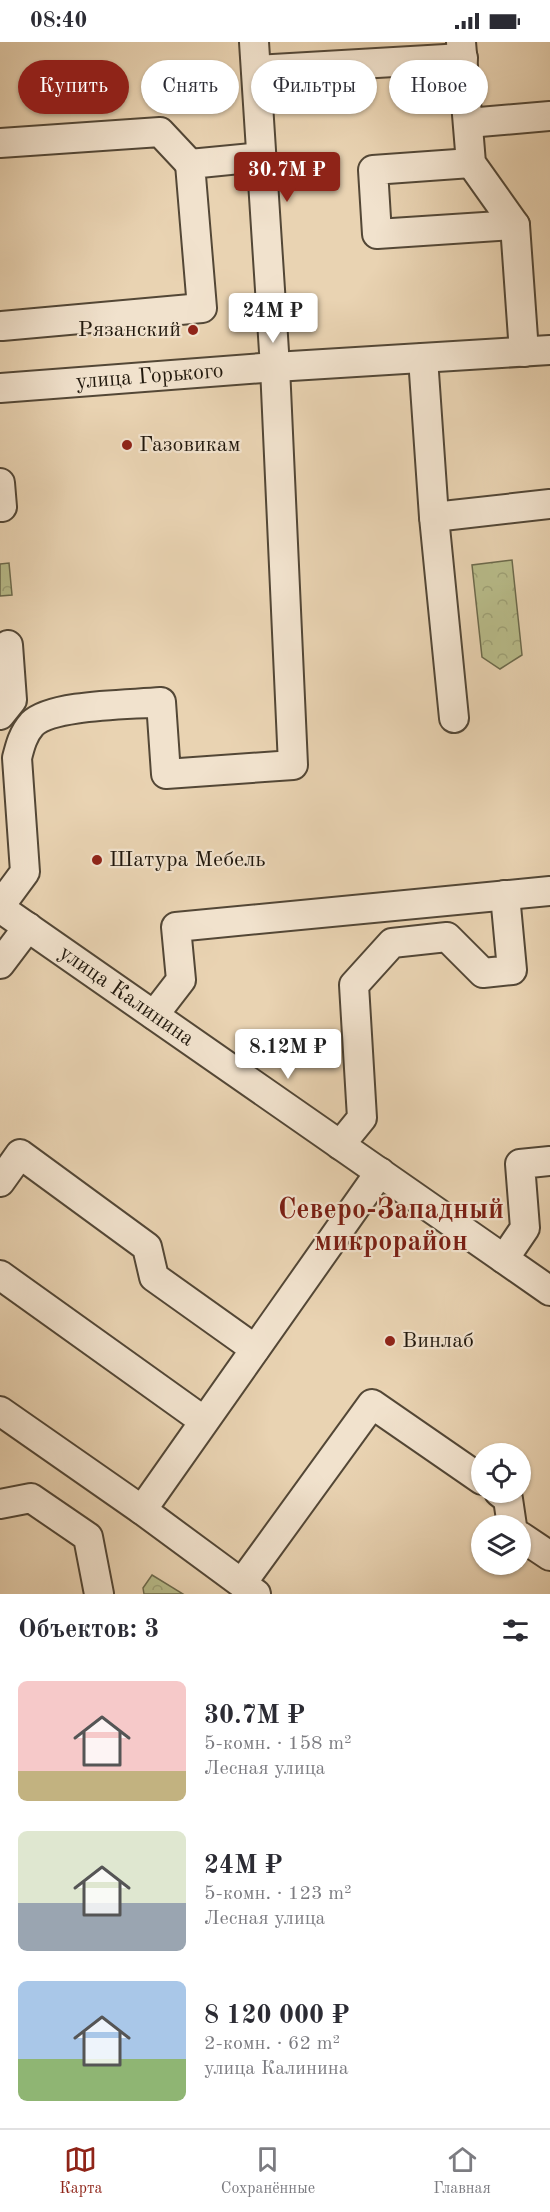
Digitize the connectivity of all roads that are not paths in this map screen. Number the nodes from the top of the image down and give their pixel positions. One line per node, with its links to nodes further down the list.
1 (254, 42): 3 (street)
2 (462, 50): 4 (street); 7 (street)
3 (255, 60)
4 (358, 60)
5 (258, 114): 9 (street)
6 (550, 116): 7 (street)
7 (468, 123): 10 (street)
8 (0, 143): 11 (street)
9 (261, 157): 11 (street); 16 (street)
10 (471, 163): 12 (street); 12 (street)
11 (190, 164): 13 (street)
12 (515, 225): 14 (street)
13 (2, 326)
14 (537, 351): 15 (street, улица Горького)
15 (423, 358): 16 (street, улица Горького); 19 (street)
16 (275, 367): 17 (street, улица Горького); 25 (street)
17 (0, 388)
18 (550, 504): 19 (street)
19 (434, 517): 22 (street)
20 (8, 645): 21 (street)
21 (0, 715)
22 (454, 718)
23 (550, 891): 24 (street)
24 (505, 895): 28 (street); 29 (street)
25 (0, 907): 26 (street, улица Калинина)
26 (28, 927): 27 (street); 28 (street, улица Калинина)
27 (0, 964)
28 (154, 1015): 29 (street, улица Калинина)
29 (340, 1145): 31 (street, улица Калинина)
30 (550, 1161): 33 (street)
31 (380, 1172): 33 (street, улица Калинина); 36 (street)
32 (0, 1182): 36 (street)
33 (504, 1259): 35 (street, улица Калинина)
34 (0, 1275): 38 (street)
35 (550, 1291)
36 (255, 1349): 38 (street)
37 (0, 1410): 41 (street)
38 (204, 1421): 41 (street)
39 (471, 1472): 44 (street)
40 (0, 1504): 45 (street)
41 (142, 1509): 44 (street)
42 (531, 1543): 43 (street)
43 (550, 1556)
44 (249, 1589)
45 (99, 1594)

